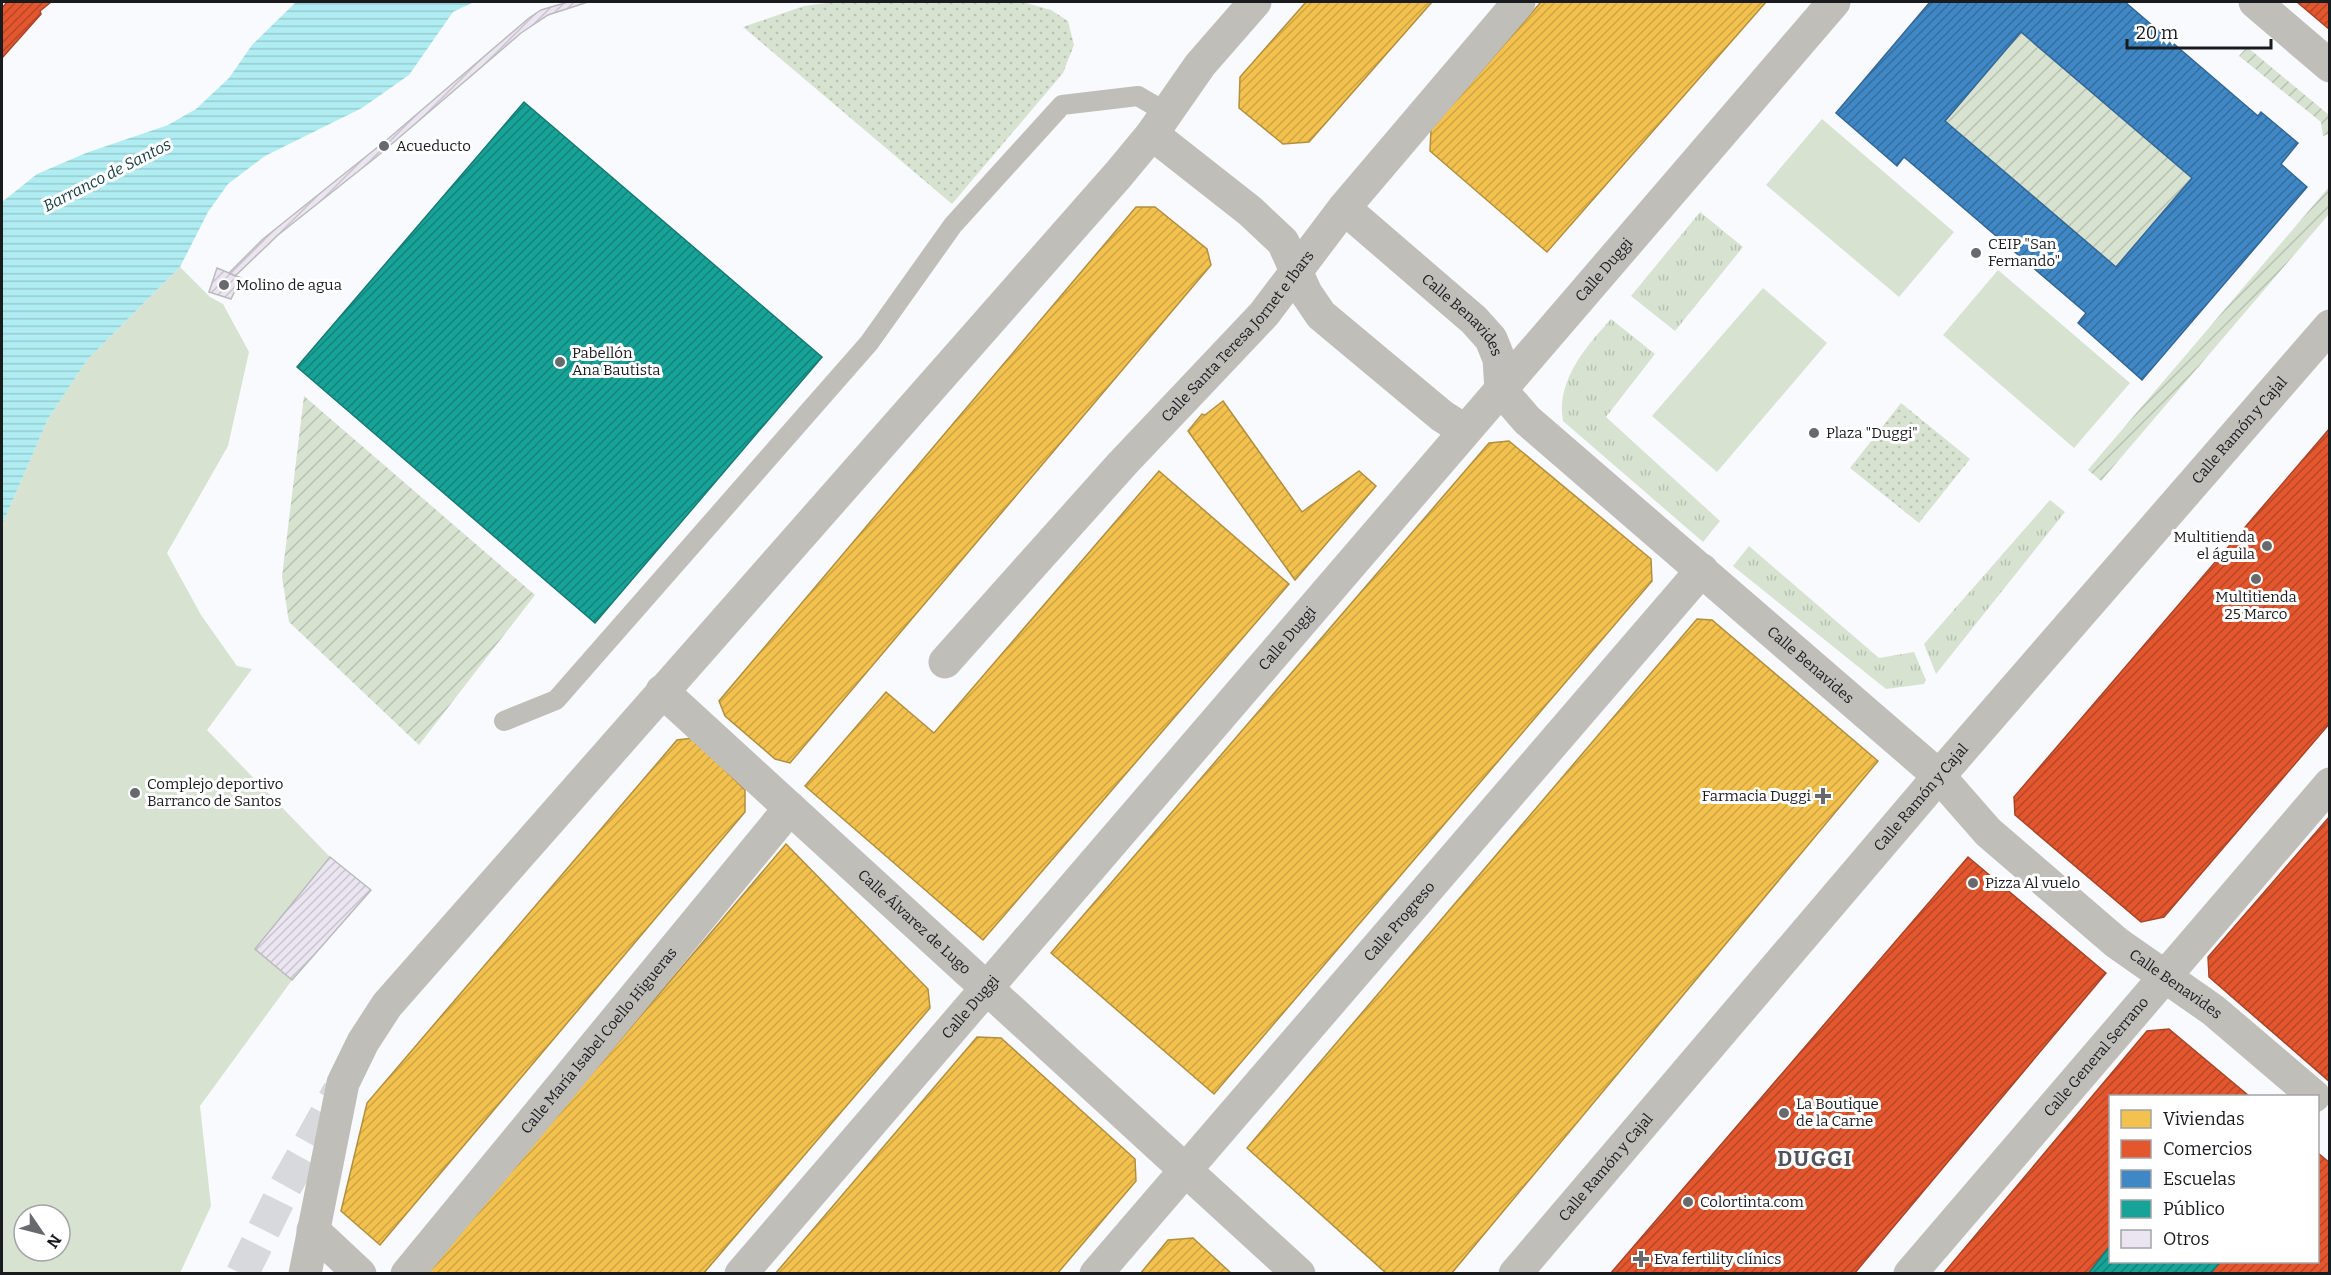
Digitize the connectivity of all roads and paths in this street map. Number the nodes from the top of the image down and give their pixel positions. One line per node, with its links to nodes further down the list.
1 (1255, 2): 6 (street)
2 (1519, 2): 7 (street, Calle Santa Teresa Jornet e Ibars)
3 (1834, 2): 10 (street, Calle Duggi)
4 (2255, 2): 5 (street)
5 (2330, 66)
6 (1159, 123): 8 (street); 14 (street); 15 (lane)
7 (1344, 208): 8 (street, Calle Santa Teresa Jornet e Ibars); 10 (street, Calle Benavides)
8 (1296, 271): 11 (street); 13 (street, Calle Santa Teresa Jornet e Ibars)
9 (2330, 326): 16 (street, Calle Ramón y Cajal)
10 (1500, 390): 11 (street, Calle Duggi); 12 (street, Calle Benavides)
11 (1464, 430): 20 (street, Calle Duggi)
12 (1702, 570): 16 (street, Calle Benavides); 22 (street, Calle Progreso)
13 (945, 662)
14 (662, 691): 18 (street, Calle Álvarez de Lugo); 23 (street)
15 (504, 721)
16 (1939, 776): 19 (street, Calle Benavides); 30 (street, Calle Ramón y Cajal)
17 (2330, 784): 19 (street, Calle General Serrano)
18 (790, 808): 20 (street, Calle Álvarez de Lugo); 26 (street, Calle María Isabel Coello Higueras)
19 (2167, 976): 21 (street, Calle Benavides); 31 (street, Calle General Serrano)
20 (986, 986): 22 (street, Calle Álvarez de Lugo); 27 (street, Calle Duggi)
21 (2313, 1095)
22 (1186, 1169): 28 (street, Calle Progreso); 29 (street, Calle Álvarez de Lugo)
23 (313, 1230): 24 (street); 25 (street)
24 (305, 1274)
25 (360, 1274)
26 (407, 1274)
27 (741, 1274)
28 (1096, 1274)
29 (1299, 1274)
30 (1515, 1274)
31 (1910, 1274)

